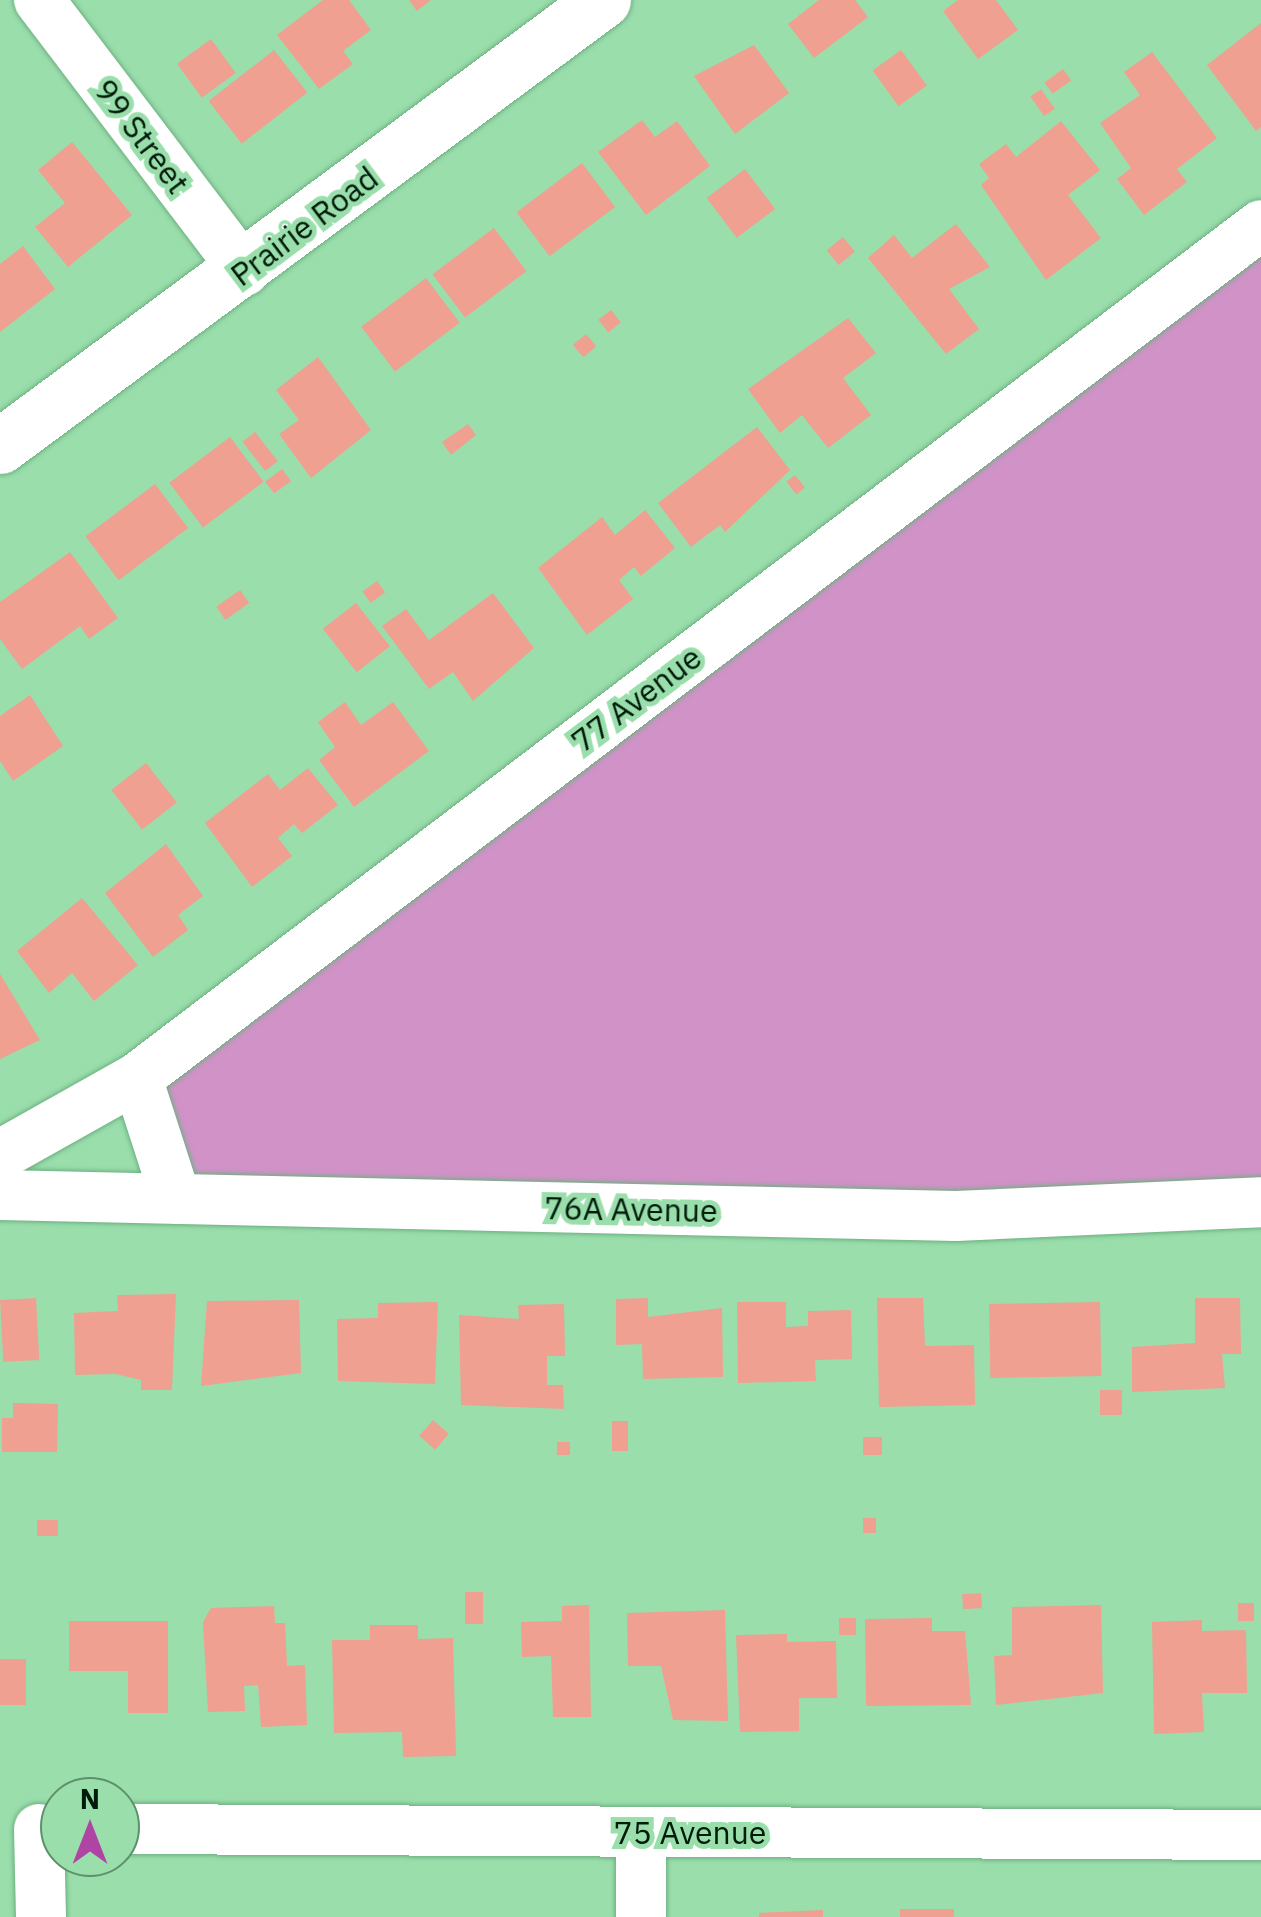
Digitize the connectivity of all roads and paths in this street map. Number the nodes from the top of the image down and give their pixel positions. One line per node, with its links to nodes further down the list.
1 (39, 0): 4 (street, 99 Street)
2 (603, 0): 4 (street, Prairie Road)
3 (1261, 225): 6 (street, 77 Avenue)
4 (245, 272): 5 (street, Prairie Road)
5 (0, 446)
6 (136, 1078): 7 (street, 77 Avenue); 9 (street)
7 (0, 1155)
8 (0, 1195): 9 (street, 76A Avenue)
9 (176, 1199): 10 (street, 76A Avenue)
10 (1261, 1202)
11 (33, 1829): 15 (street)
12 (140, 1829): 13 (street, 75 Avenue)
13 (640, 1832): 14 (street, 75 Avenue); 16 (street)
14 (1261, 1835)
15 (41, 1917)
16 (641, 1917)

